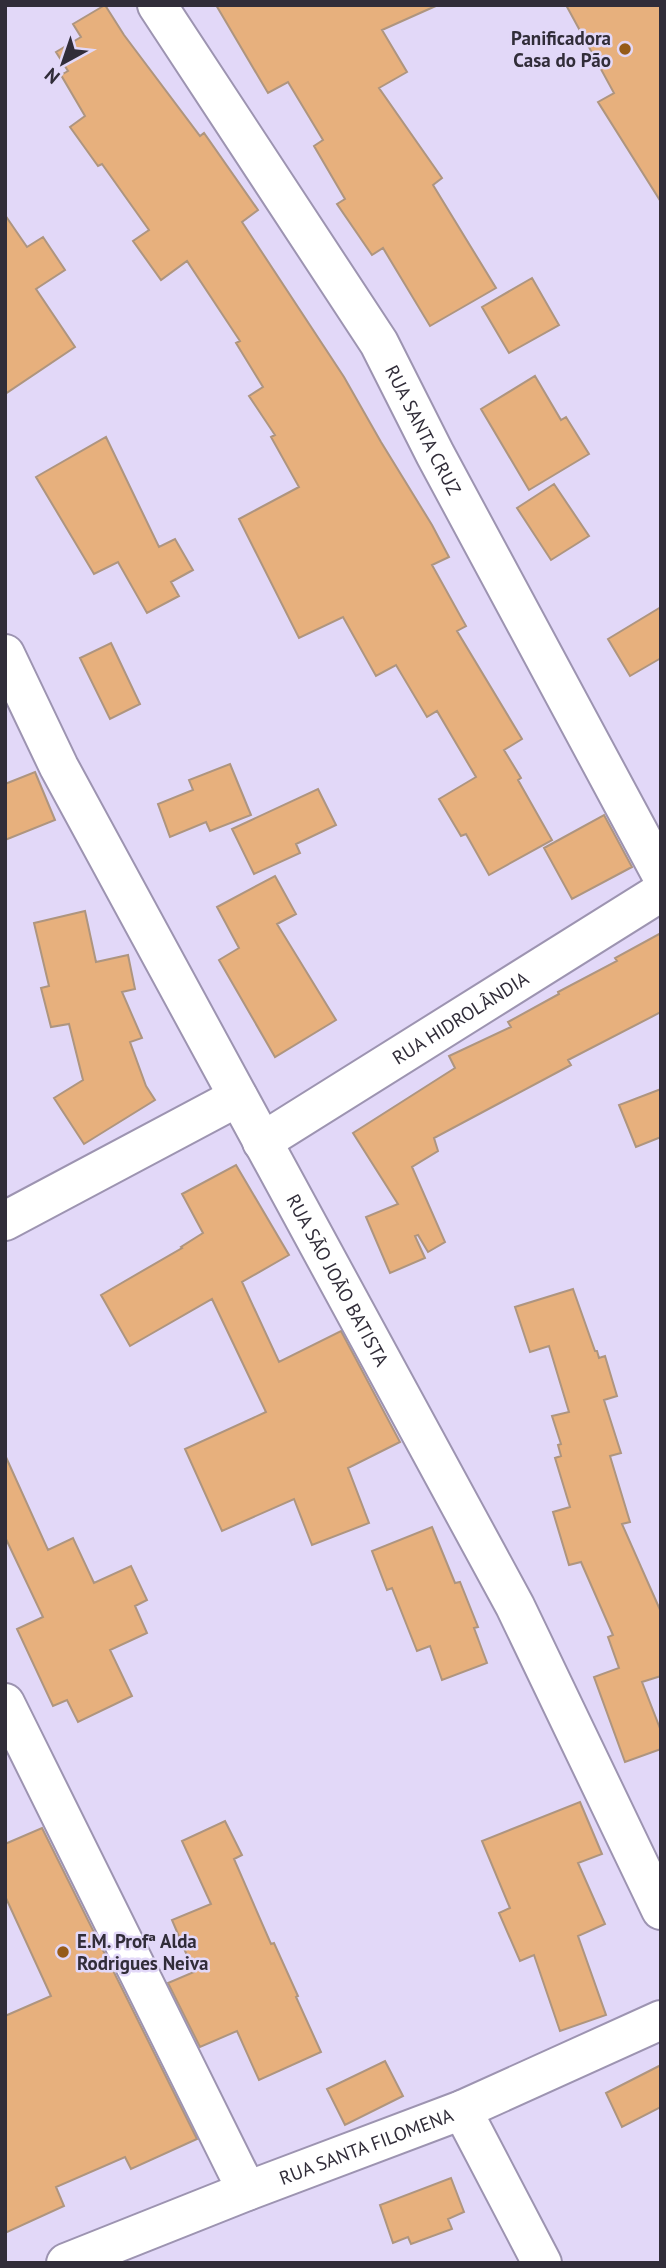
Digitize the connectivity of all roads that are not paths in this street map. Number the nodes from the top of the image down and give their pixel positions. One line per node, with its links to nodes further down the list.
1 (157, 5): 3 (street, RUA SANTA CRUZ)
2 (5, 654): 5 (street, RUA SÃO JOÃO BATISTA)
3 (661, 874)
4 (661, 892): 6 (street, RUA HIDROLÂNDIA)
5 (238, 1097): 6 (street, RUA SÃO JOÃO BATISTA); 7 (street)
6 (262, 1142): 9 (street, RUA SÃO JOÃO BATISTA)
7 (5, 1221)
8 (7, 1711): 12 (street)
9 (661, 1910)
10 (661, 2020): 11 (street, RUA SANTA FILOMENA)
11 (462, 2110): 12 (street, RUA SANTA FILOMENA); 14 (street)
12 (247, 2191): 13 (street, RUA SANTA FILOMENA)
13 (66, 2263)
14 (542, 2263)

